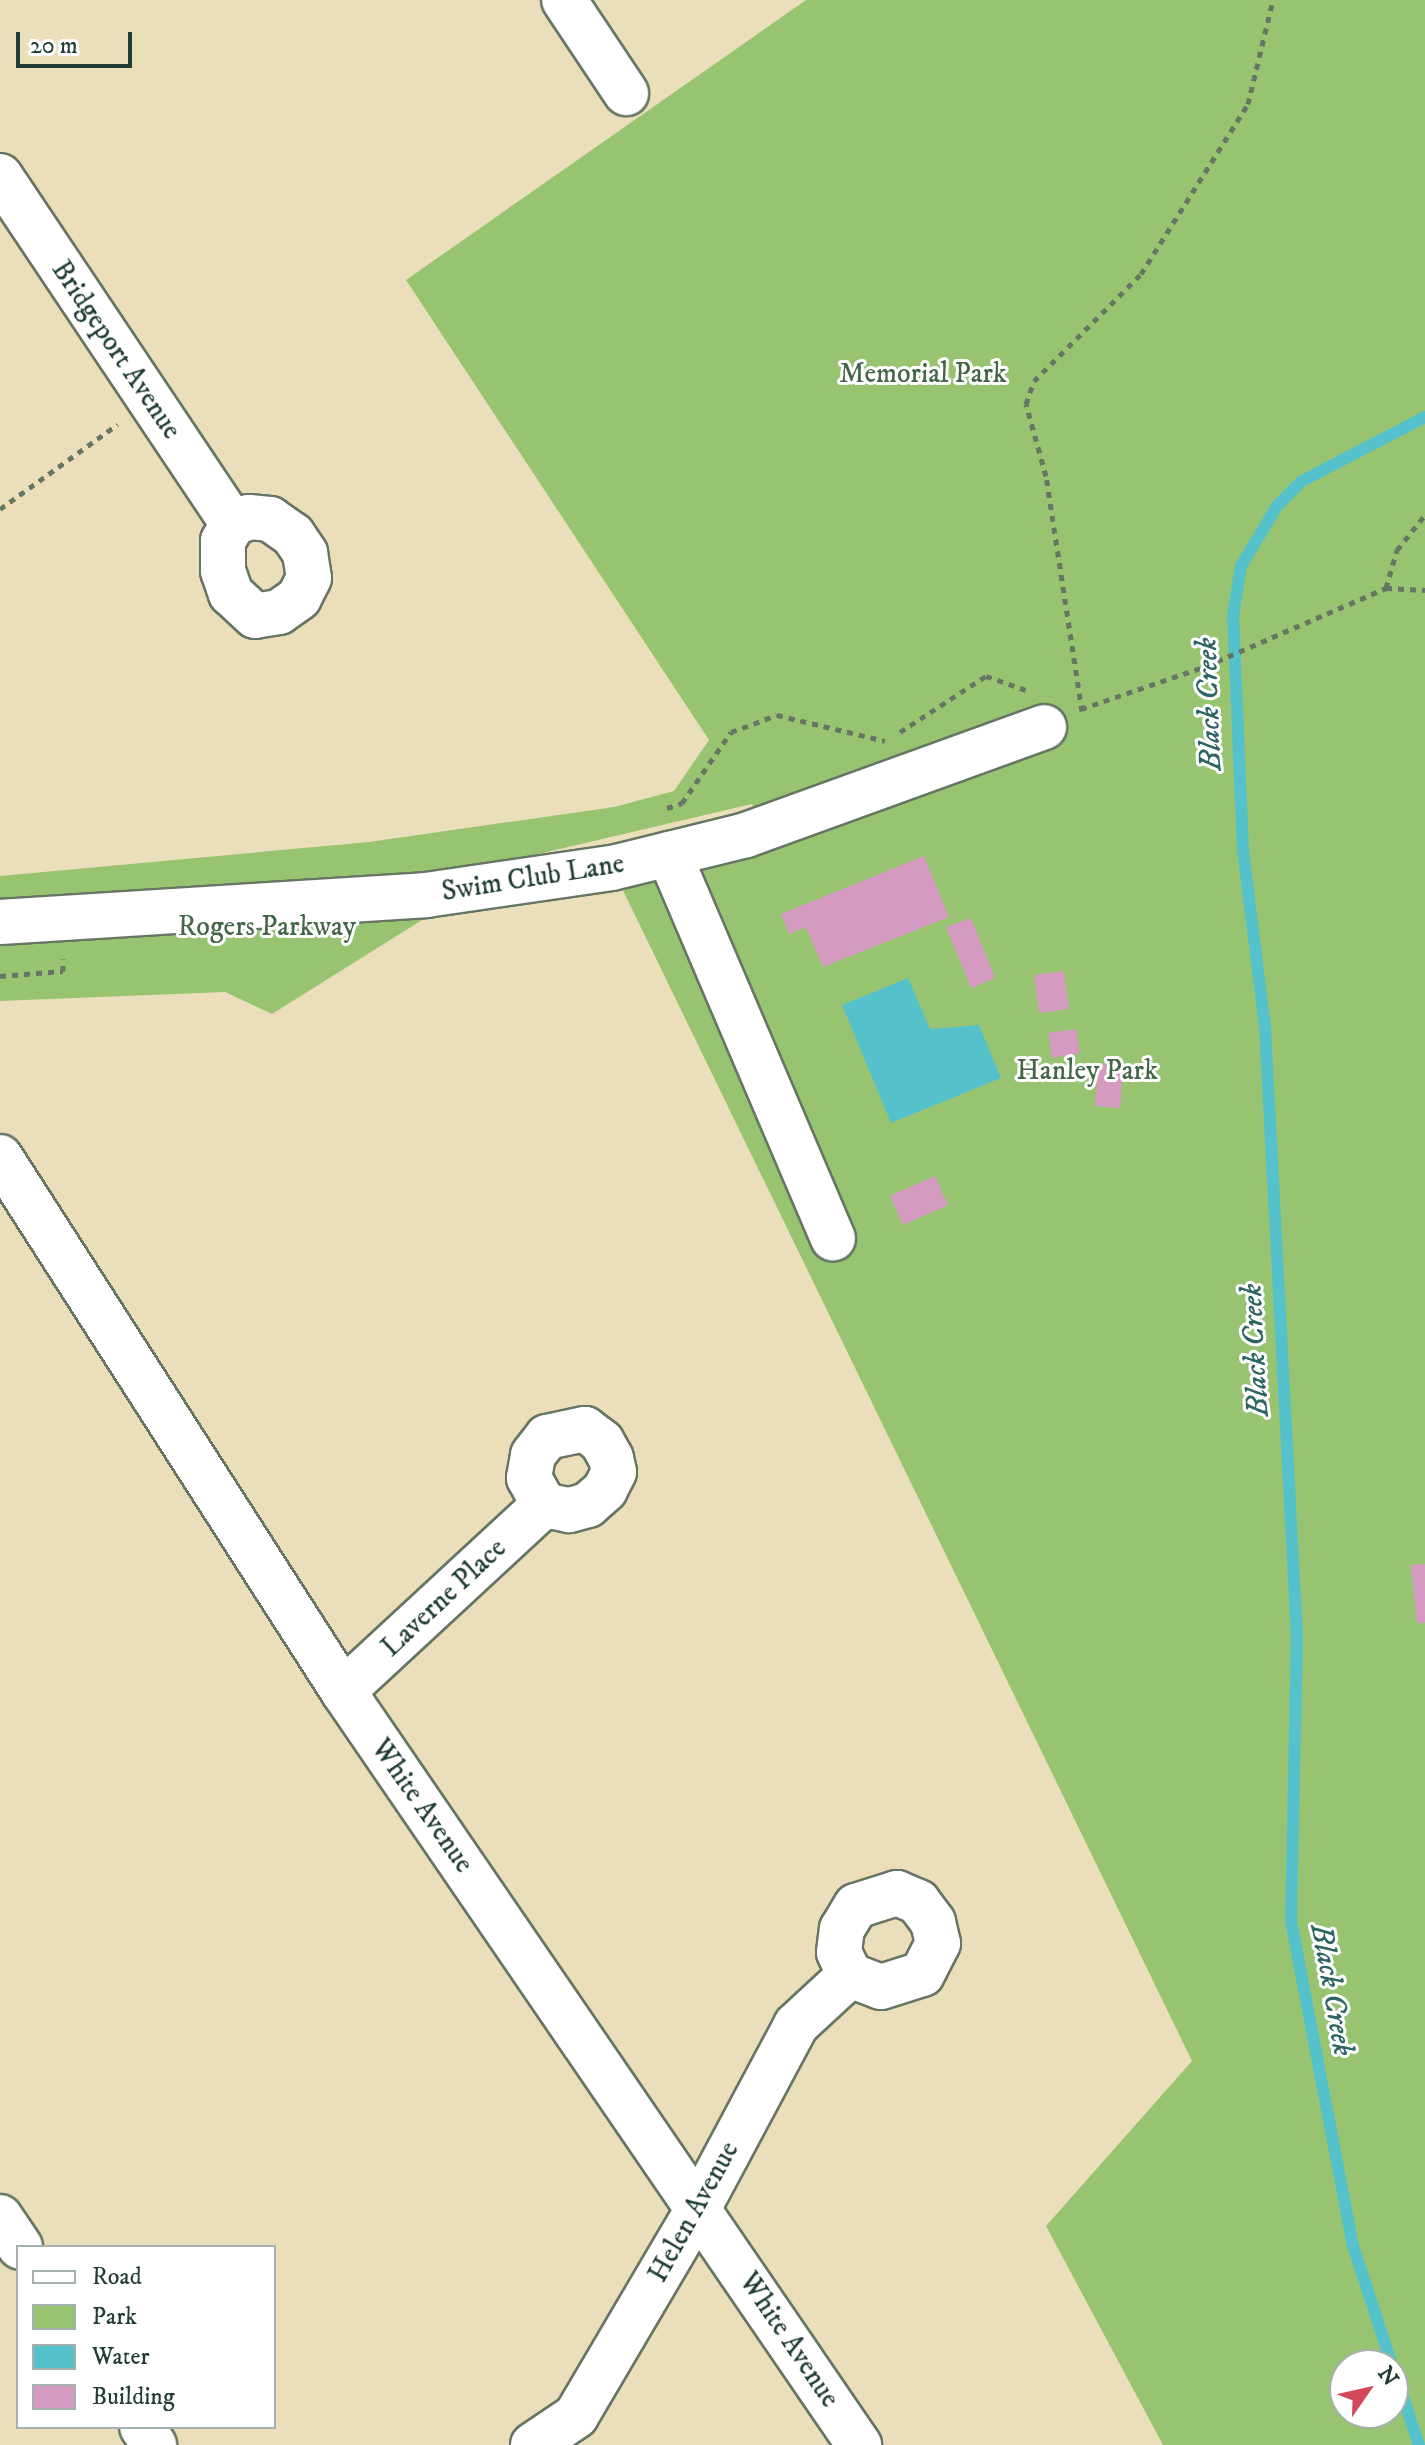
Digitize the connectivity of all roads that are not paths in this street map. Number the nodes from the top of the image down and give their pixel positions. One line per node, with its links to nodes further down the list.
1 (564, 0): 2 (street)
2 (626, 93)
3 (0, 176): 4 (street, Bridgeport Avenue)
4 (233, 524)
5 (1052, 709): 6 (street, Swim Club Lane)
6 (669, 854): 7 (street, Swim Club Lane); 9 (street)
7 (0, 922)
8 (0, 1157): 11 (street, White Avenue)
9 (833, 1239)
10 (544, 1505): 11 (street, Laverne Place)
11 (343, 1691): 13 (street, White Avenue)
12 (850, 1975): 13 (street, Helen Avenue)
13 (699, 2207): 16 (street, Helen Avenue); 17 (street, White Avenue)
14 (0, 2217): 15 (street)
15 (19, 2245)
16 (533, 2445)
17 (859, 2445)

